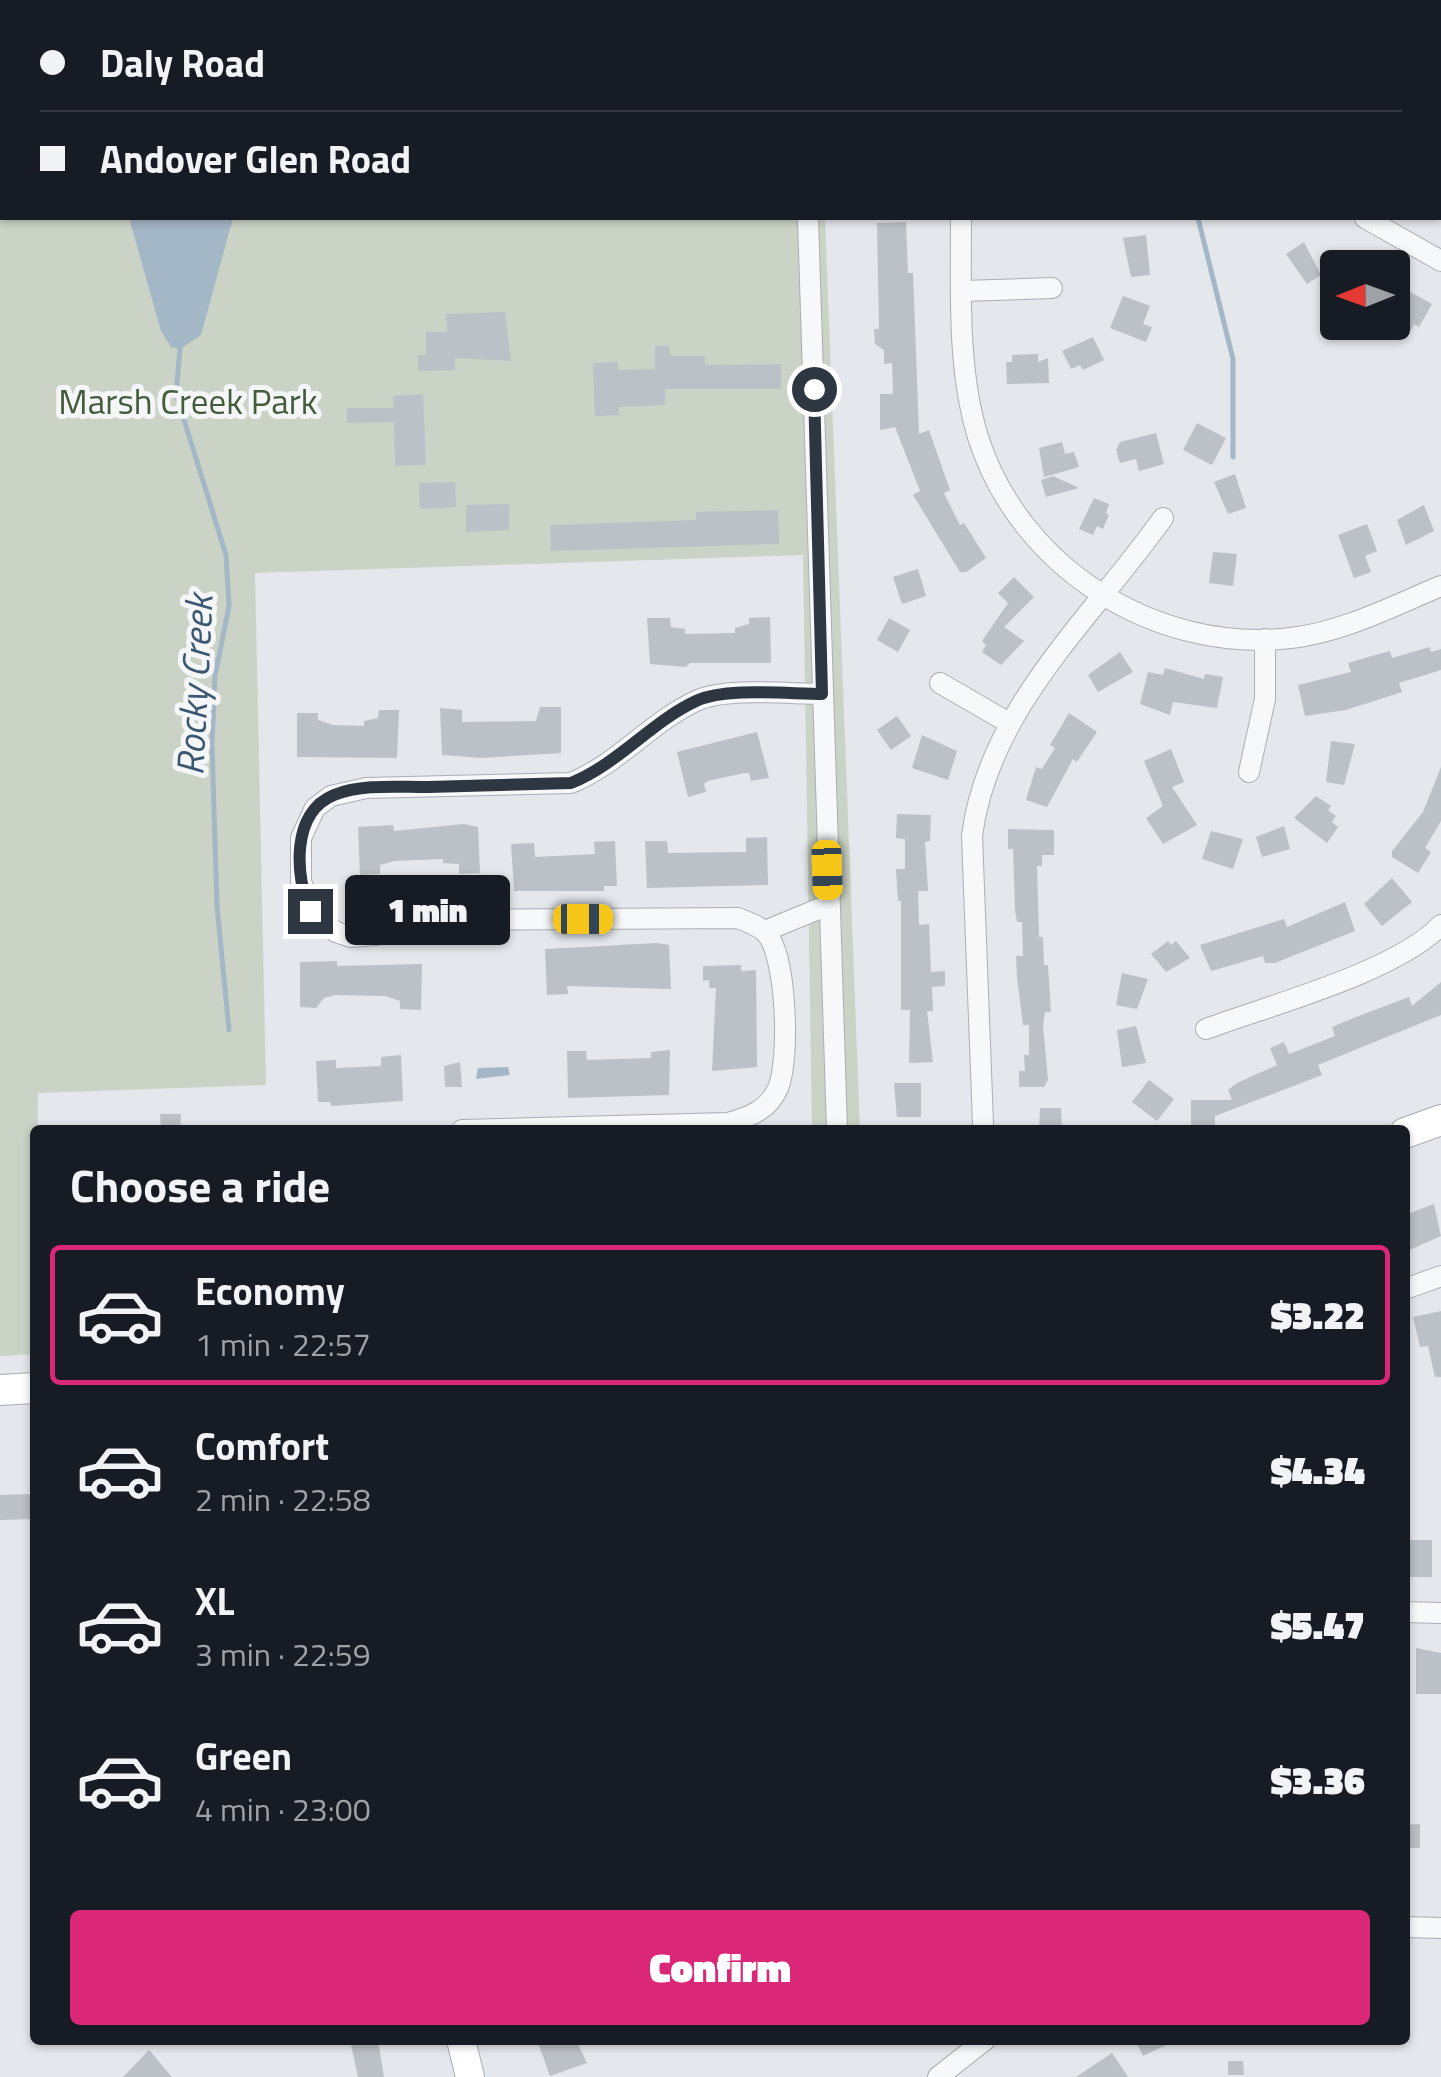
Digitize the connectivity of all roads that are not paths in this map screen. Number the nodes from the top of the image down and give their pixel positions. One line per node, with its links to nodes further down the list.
1 (808, 220): 12 (street)
2 (961, 220): 6 (street)
3 (1369, 220): 4 (street)
4 (1441, 261)
5 (1052, 288): 6 (street)
6 (962, 292): 9 (street)
7 (1162, 518): 9 (street)
8 (1441, 586): 10 (street)
9 (1103, 596): 10 (street); 13 (street)
10 (1264, 639): 14 (street)
11 (940, 683): 13 (street)
12 (822, 694): 15 (street); 17 (street)
13 (1009, 723): 20 (street)
14 (1249, 772)
15 (828, 905): 17 (street); 22 (street)
16 (1441, 925): 18 (street)
17 (765, 931): 21 (street)
18 (1206, 1029)
19 (1441, 1120): 23 (main road)
20 (983, 1124)
21 (682, 1125)
22 (838, 1125)
23 (1410, 1132)
24 (1441, 1276): 25 (street)
25 (1410, 1287)
26 (30, 1388): 27 (main road)
27 (0, 1390)
28 (1410, 1612): 29 (street)
29 (1441, 1613)
30 (1410, 1928): 31 (street)
31 (1441, 1928)
32 (462, 2045): 34 (street)
33 (979, 2045): 35 (street)
34 (470, 2077)
35 (938, 2077)

